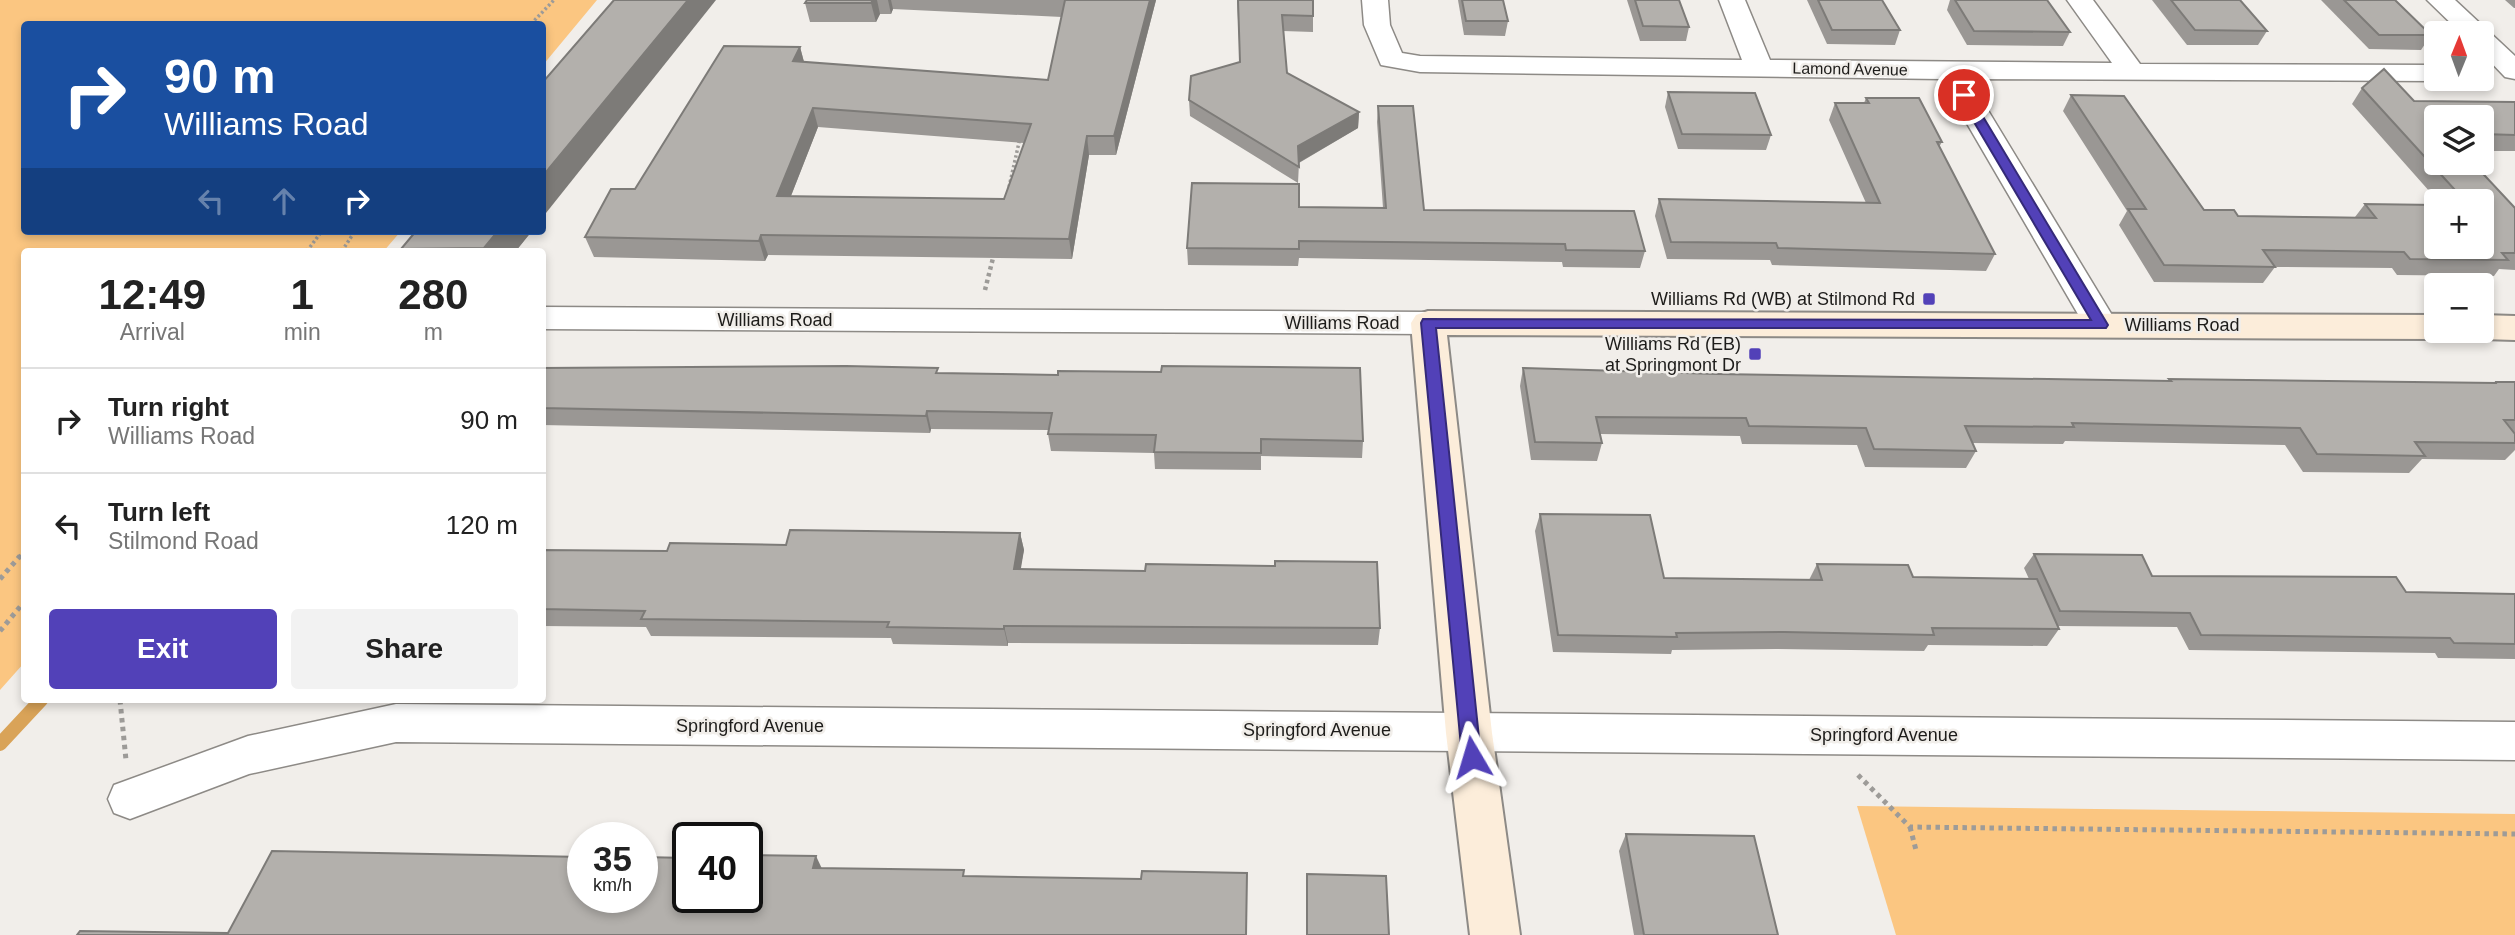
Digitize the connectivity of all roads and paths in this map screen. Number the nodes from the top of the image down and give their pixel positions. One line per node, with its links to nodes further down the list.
1 (554, 0): 6 (path)
2 (1375, 0): 9 (street, Lamond Avenue)
3 (1732, 0): 9 (street)
4 (2080, 0): 11 (street)
5 (2440, 0): 7 (street)
6 (534, 21)
7 (2463, 21)
8 (2494, 51): 12 (street)
9 (1759, 68): 10 (street, Lamond Avenue)
10 (1950, 71): 11 (street, Lamond Avenue); 21 (street)
11 (2132, 72): 13 (street, Lamond Avenue)
12 (2515, 72): 14 (street)
13 (2424, 73)
14 (2494, 73)
15 (1021, 136): 16 (path)
16 (1006, 197)
17 (995, 247): 19 (path)
18 (546, 318): 19 (street, Williams Road)
19 (978, 321): 20 (street, Williams Road)
20 (1428, 323): 21 (street, Williams Road); 30 (street)
21 (2101, 325): 22 (street, Williams Road)
22 (2424, 327)
23 (2494, 327): 24 (street)
24 (2515, 328)
25 (21, 555): 26 (path)
26 (0, 579)
27 (21, 606): 28 (path)
28 (0, 631)
29 (120, 703): 33 (path)
30 (1469, 733): 31 (street, Springford Avenue); 33 (street, Springford Avenue); 37 (street)
31 (1817, 734): 32 (street, Springford Avenue); 34 (path)
32 (2515, 741)
33 (130, 799)
34 (1910, 827): 35 (path); 36 (path)
35 (2515, 834)
36 (1916, 850)
37 (1495, 935)

